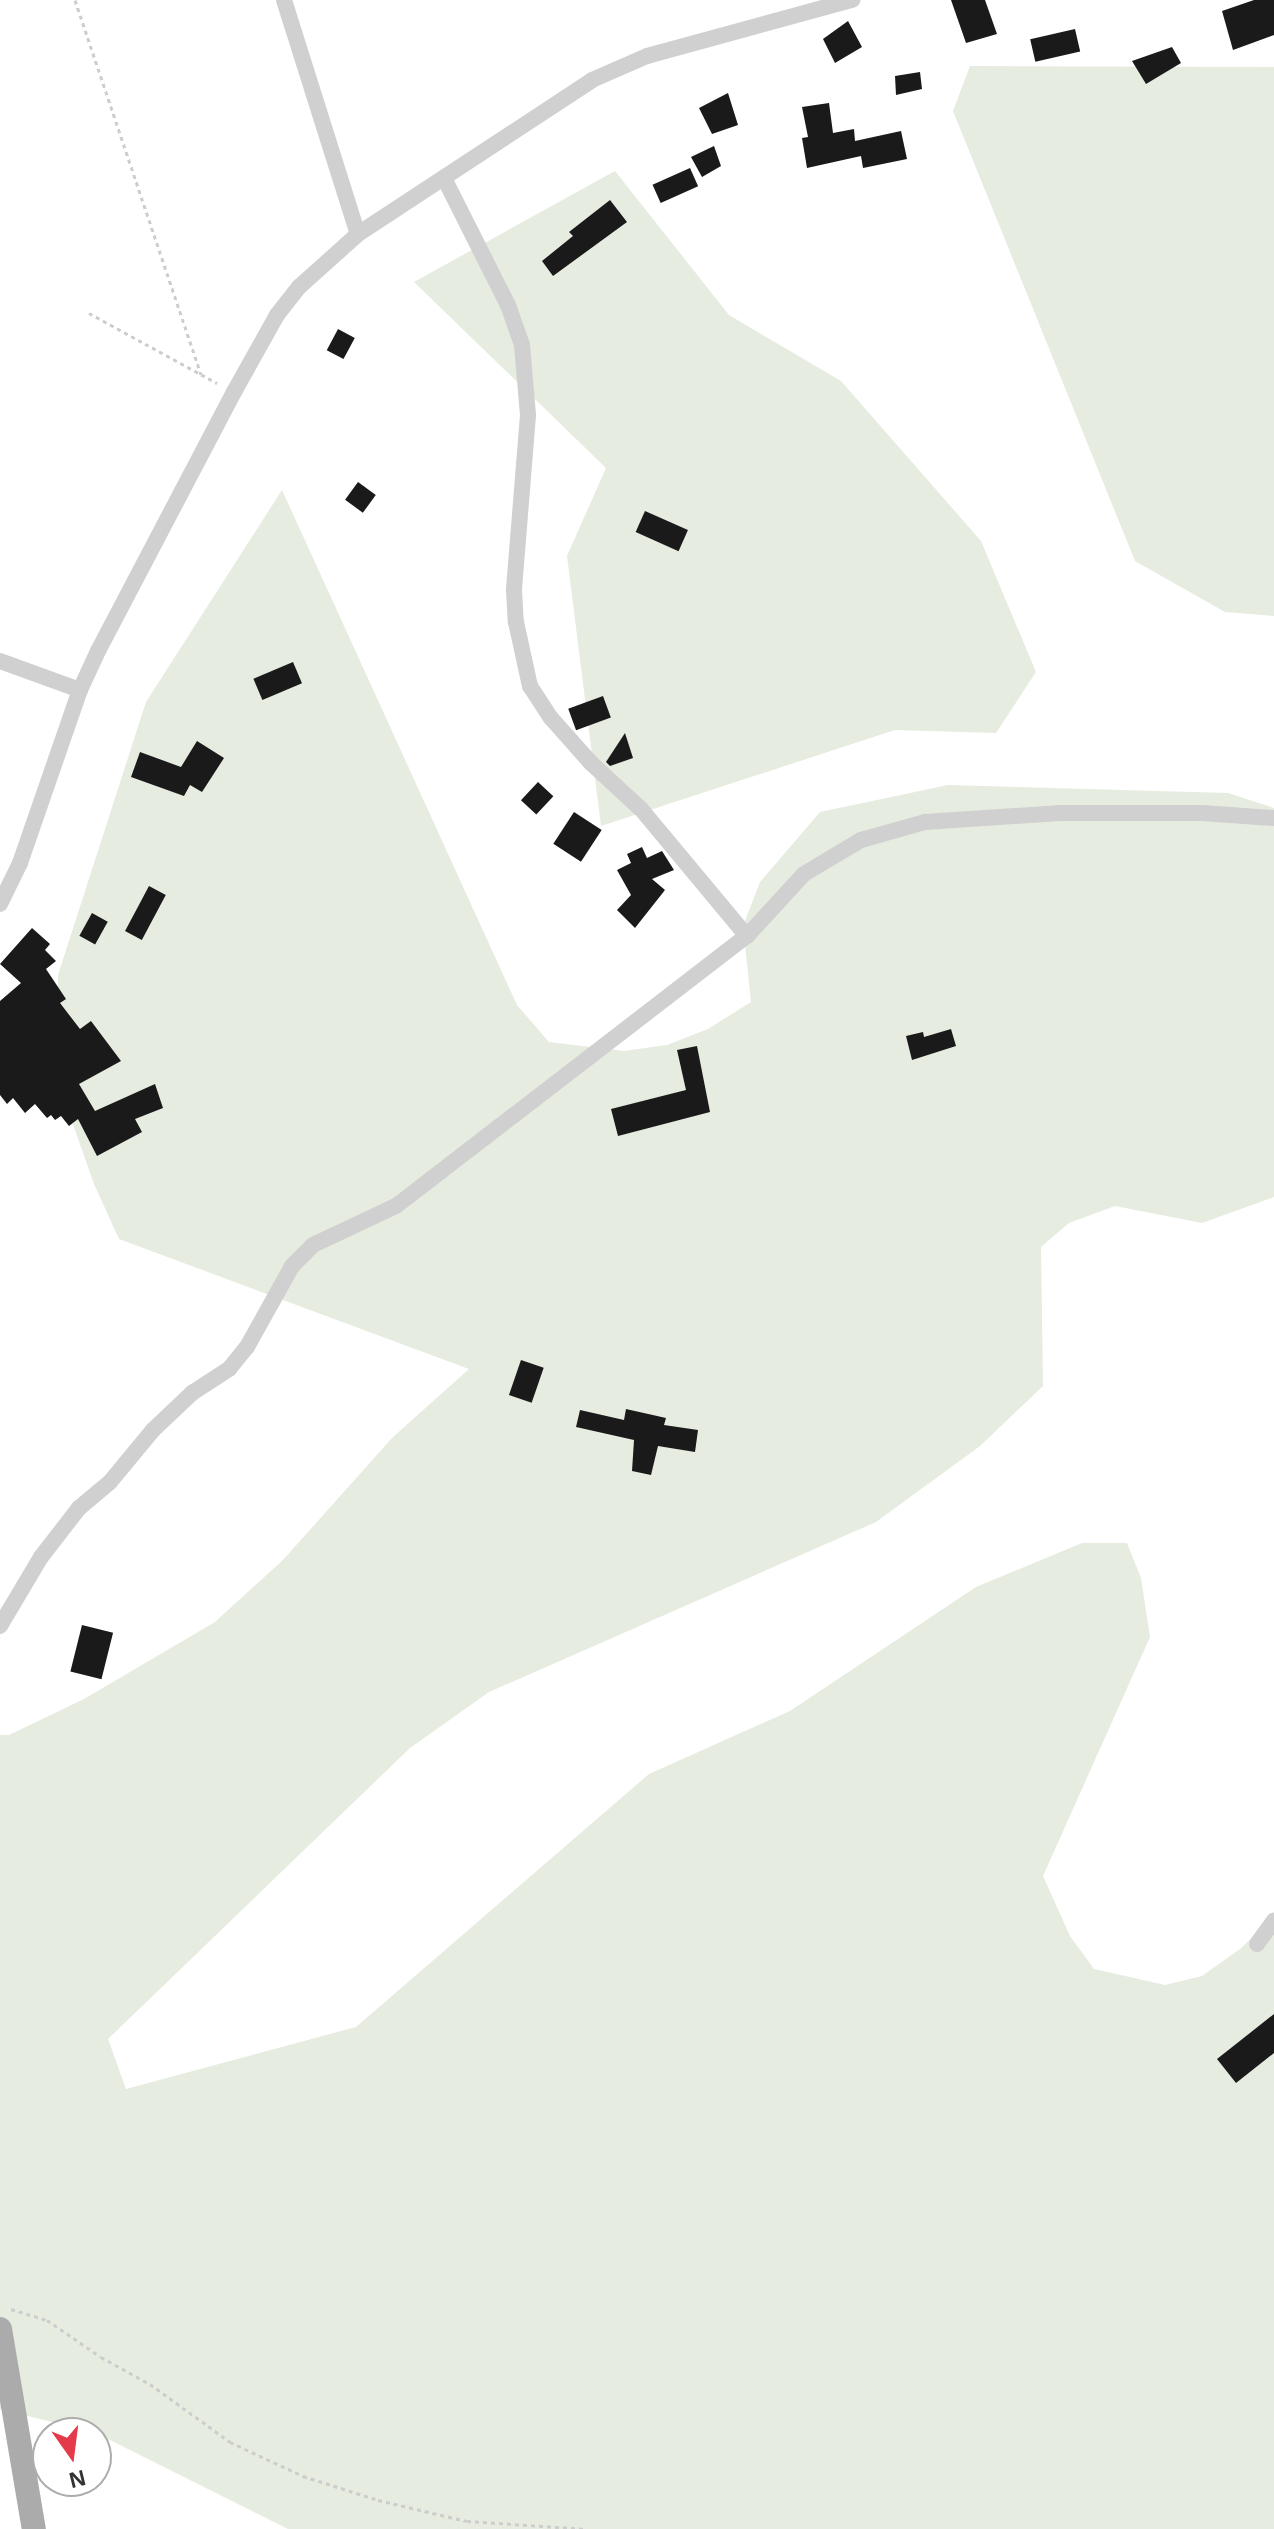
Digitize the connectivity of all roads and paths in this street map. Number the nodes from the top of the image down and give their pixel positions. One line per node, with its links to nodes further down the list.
1 (75, 0): 7 (path)
2 (284, 0): 5 (street)
3 (852, 0): 4 (street)
4 (444, 178): 5 (street); 13 (street)
5 (358, 234): 8 (street)
6 (89, 313): 7 (path)
7 (201, 374): 8 (path)
8 (234, 392): 10 (street)
9 (0, 661): 10 (street)
10 (80, 690): 12 (street)
11 (1274, 818): 13 (street)
12 (0, 904)
13 (747, 936): 14 (street)
14 (0, 1626)
15 (1274, 1921): 16 (street)
16 (1257, 1944)
17 (0, 2306): 20 (path)
18 (0, 2329): 19 (main road)
19 (34, 2529)
20 (587, 2529)

